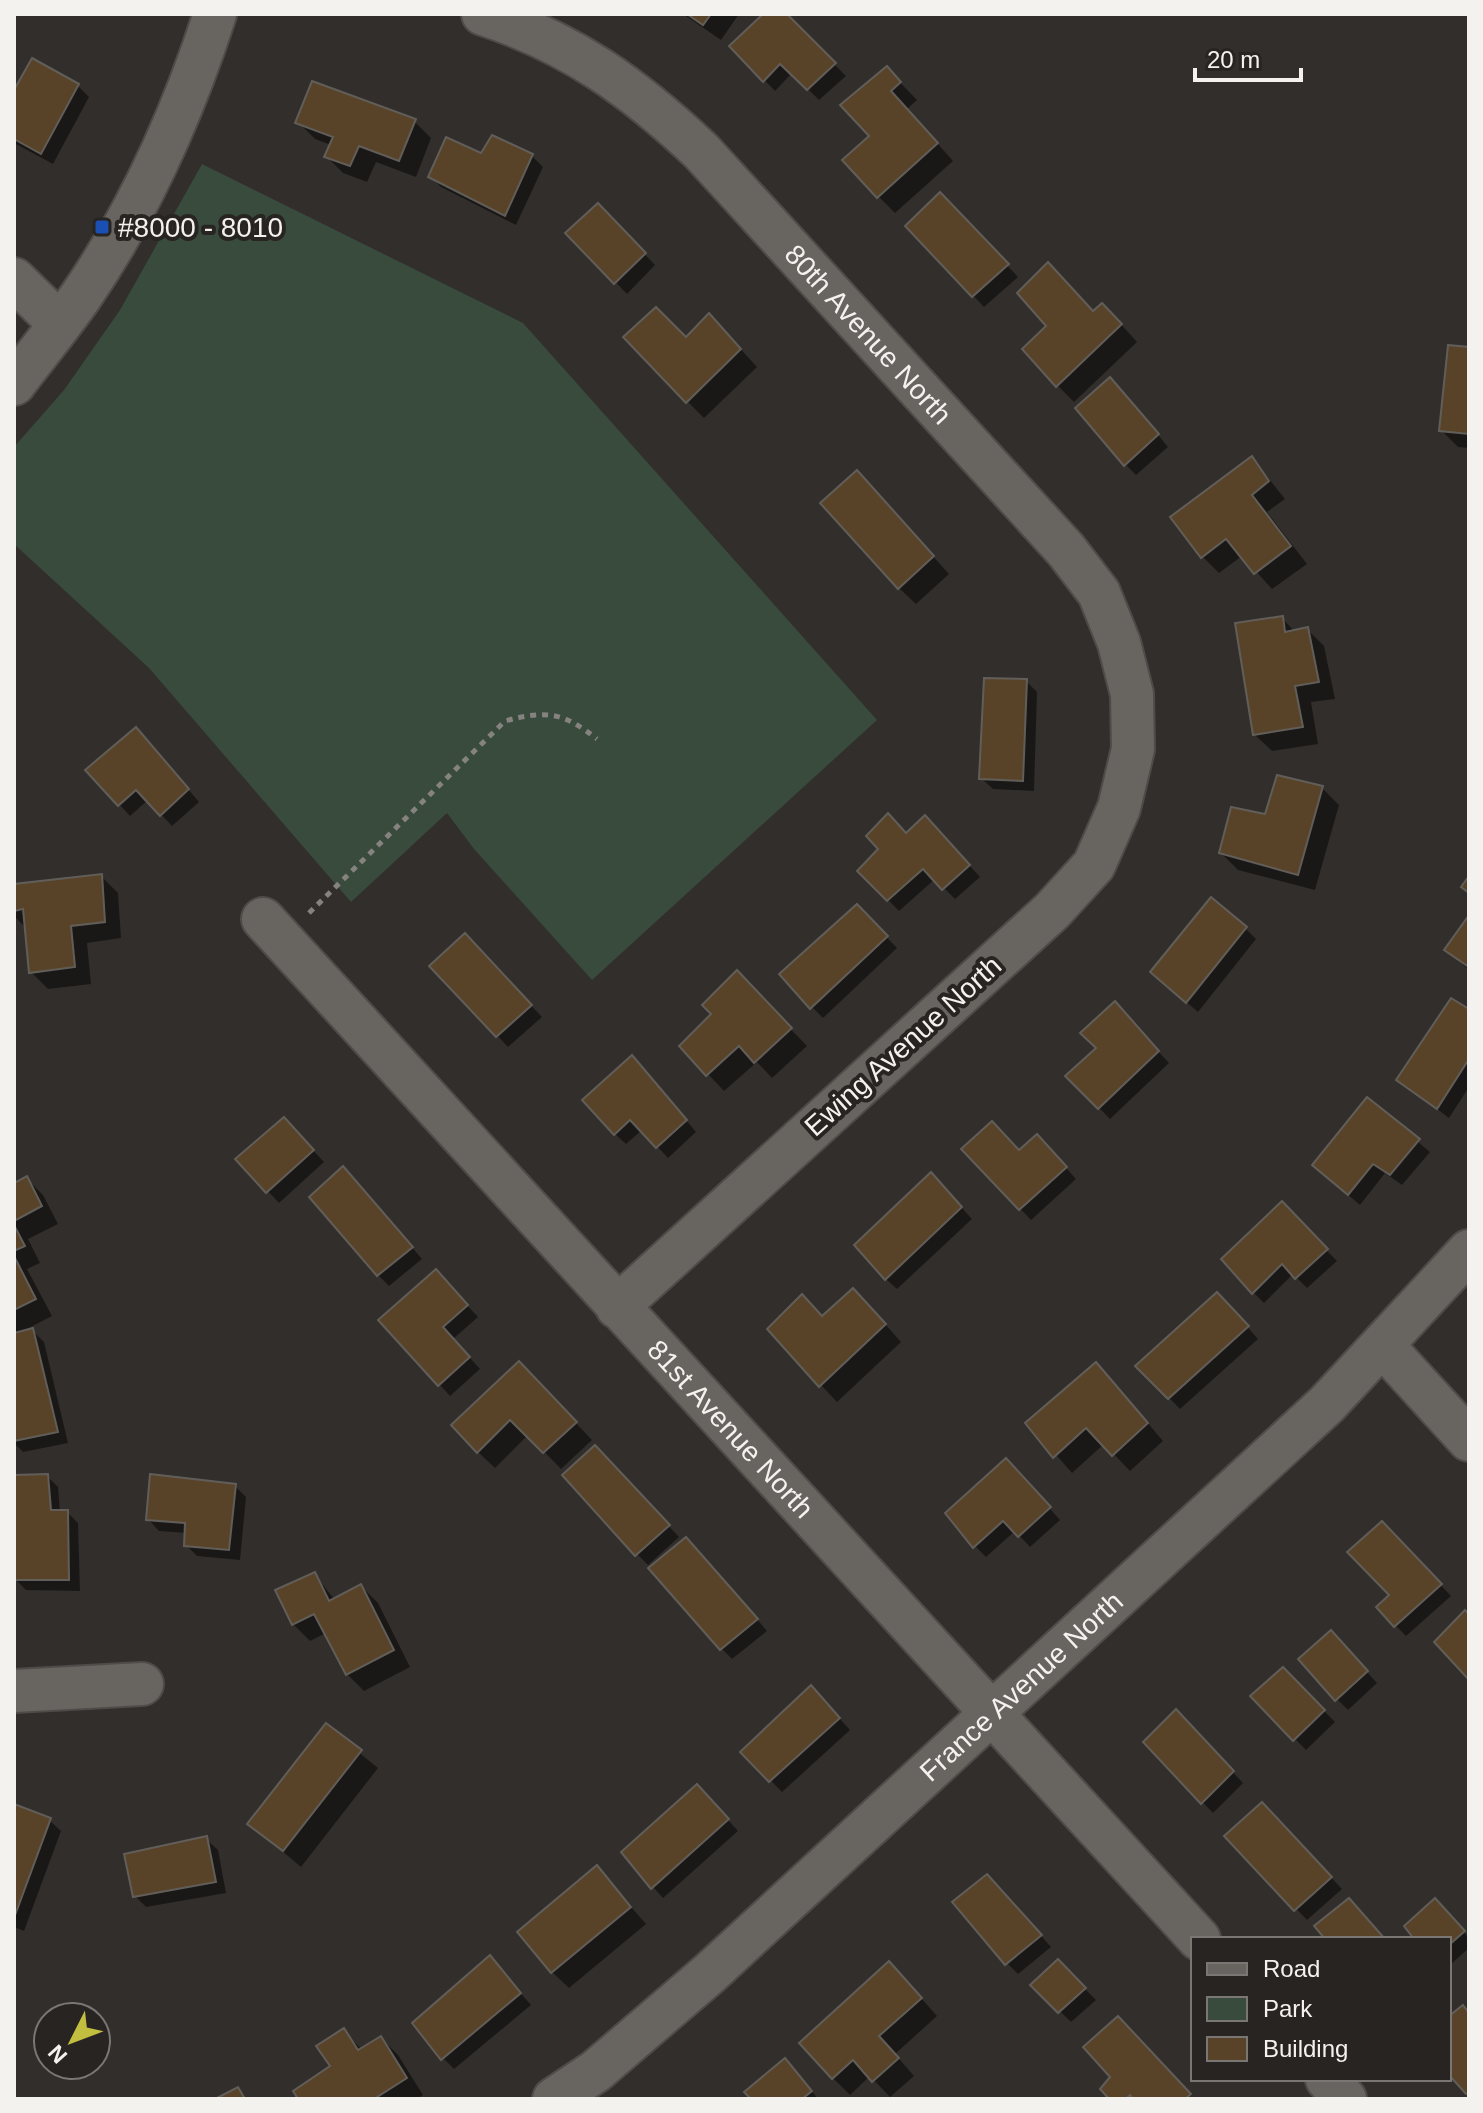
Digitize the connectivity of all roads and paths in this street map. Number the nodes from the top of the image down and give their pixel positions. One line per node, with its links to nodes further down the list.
1 (215, 14): 4 (street)
2 (483, 14): 7 (street, 80th Avenue North)
3 (14, 279): 4 (street)
4 (60, 324): 5 (street)
5 (14, 384)
6 (597, 739): 8 (path)
7 (1133, 749): 10 (street, Ewing Avenue North)
8 (272, 930): 10 (street, 81st Avenue North)
9 (1469, 1251): 11 (street, France Avenue North)
10 (617, 1307): 15 (street, 81st Avenue North)
11 (1384, 1347): 12 (street); 15 (street, France Avenue North)
12 (1469, 1440)
13 (142, 1684): 14 (street)
14 (14, 1691)
15 (993, 1714): 16 (street, 81st Avenue North); 18 (street, France Avenue North)
16 (1197, 1937)
17 (1329, 2081): 19 (street)
18 (554, 2099)
19 (1345, 2099)

